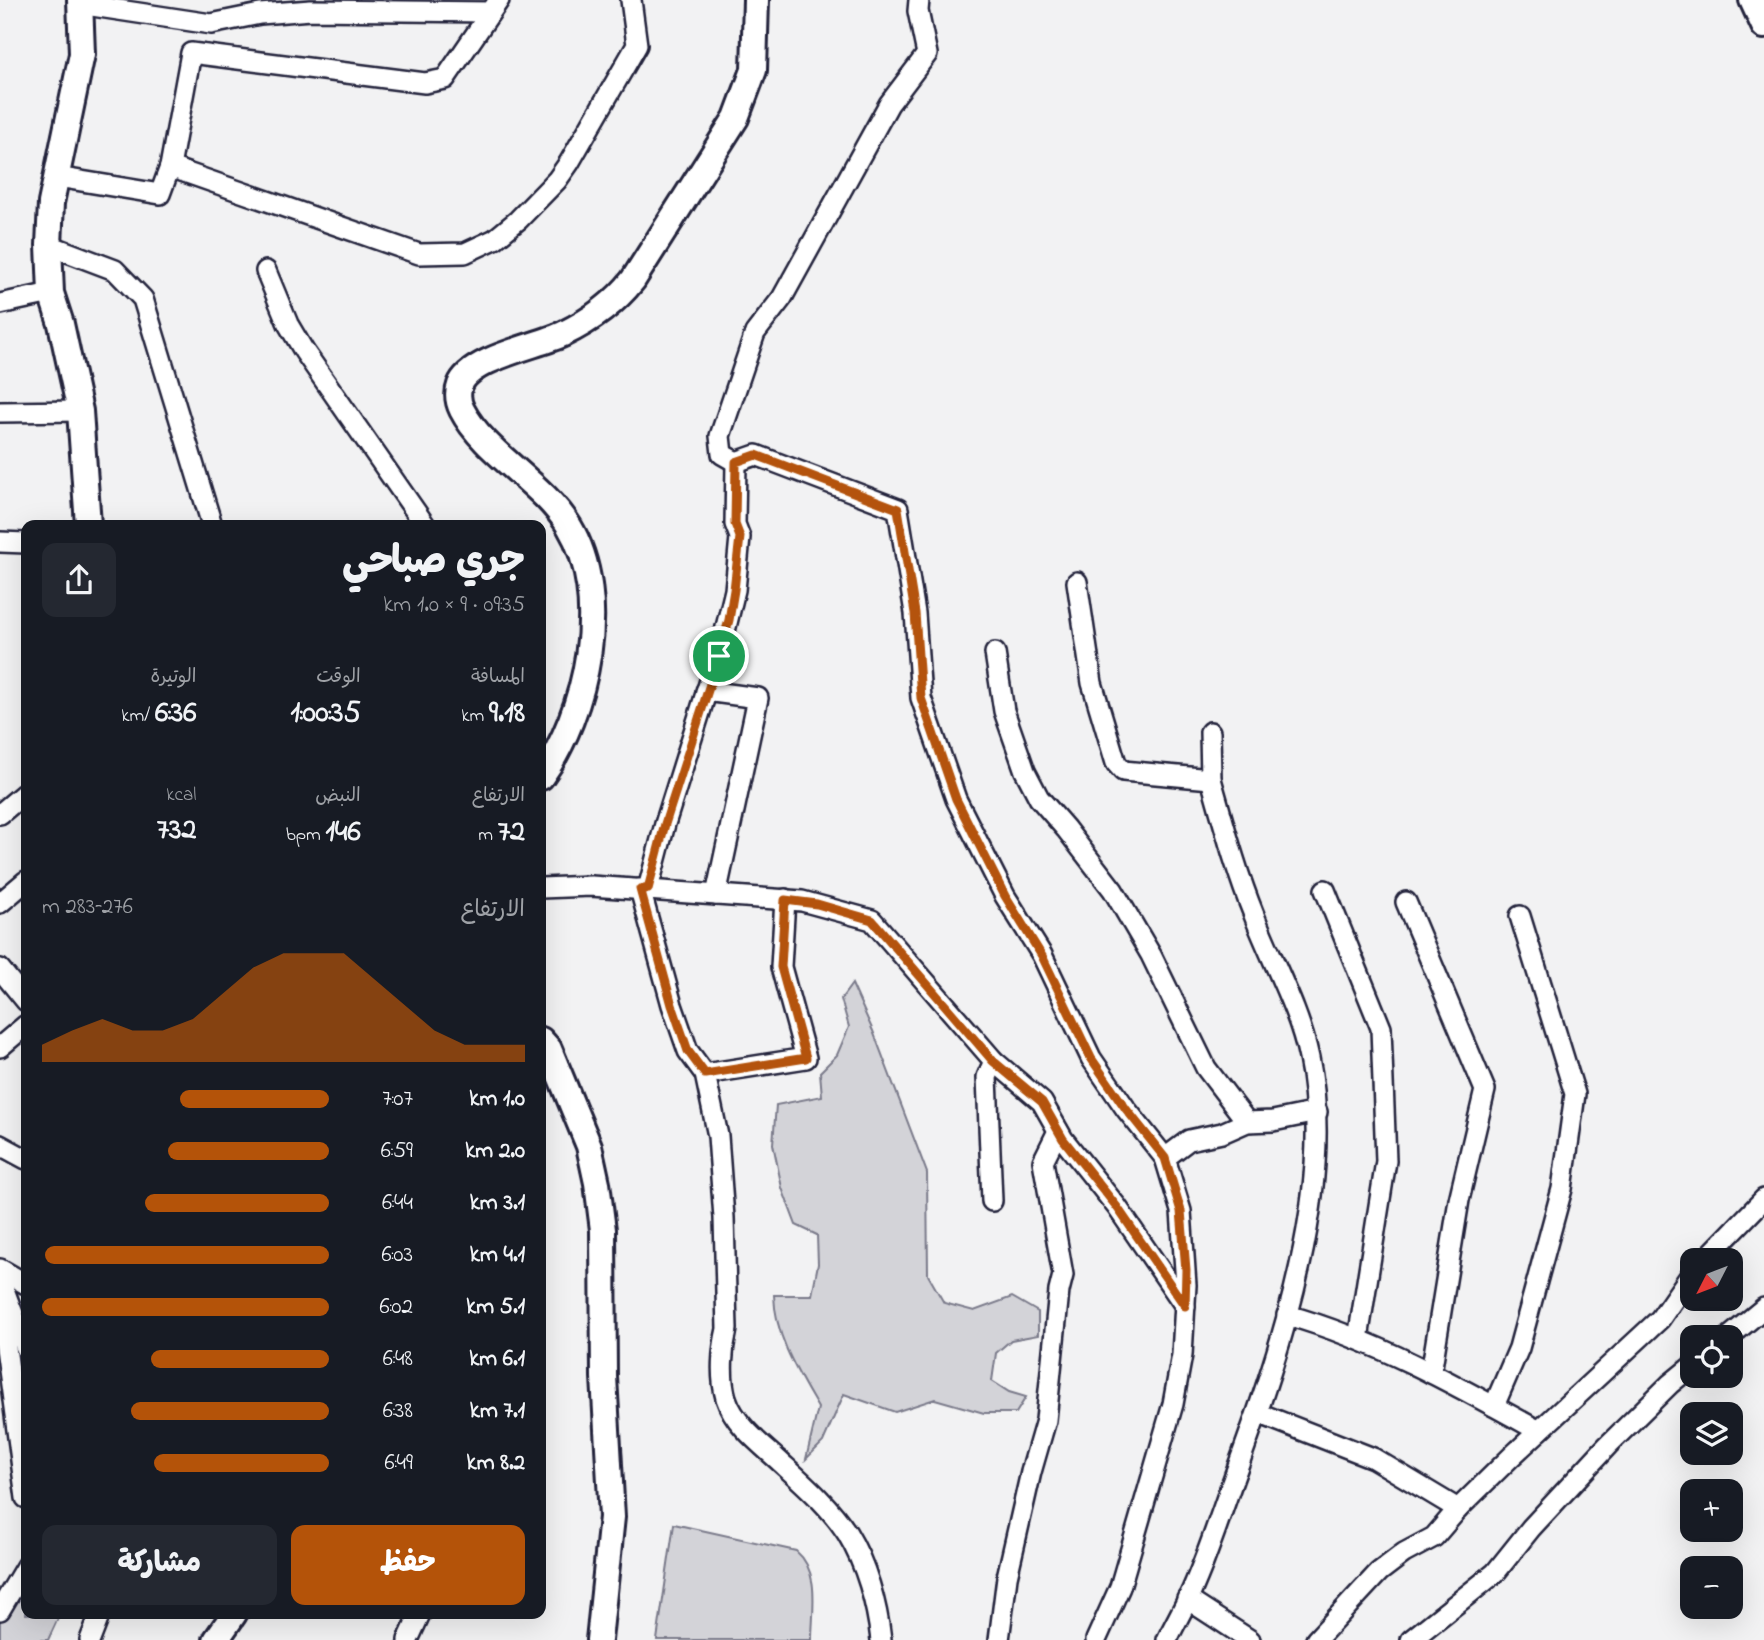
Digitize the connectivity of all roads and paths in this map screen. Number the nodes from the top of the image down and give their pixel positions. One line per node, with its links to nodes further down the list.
1 (631, 0): 8 (street)
2 (756, 0): 26 (main road)
3 (919, 0): 16 (street)
4 (1752, 0): 7 (main road)
5 (79, 2): 6 (street); 9 (main road)
6 (494, 6): 8 (street)
7 (1764, 26)
8 (170, 167): 9 (street)
9 (57, 177): 10 (main road)
10 (49, 245): 12 (main road); 18 (street)
11 (266, 271): 19 (street)
12 (51, 293): 13 (street); 14 (main road)
13 (0, 304)
14 (80, 411): 15 (street); 17 (main road)
15 (0, 412)
16 (736, 462): 24 (street); 51 (street)
17 (88, 520)
18 (210, 520)
19 (422, 520)
20 (0, 542): 21 (street)
21 (21, 543)
22 (1077, 582): 27 (street)
23 (995, 653): 47 (street)
24 (706, 691): 32 (street); 34 (street)
25 (1210, 732): 27 (street)
26 (546, 768)
27 (1211, 779): 46 (street)
28 (21, 796): 29 (street)
29 (0, 814)
30 (21, 885): 37 (street)
31 (546, 888): 32 (street)
32 (644, 889): 34 (street); 45 (street)
33 (1325, 890): 65 (street)
34 (716, 895): 35 (street)
35 (785, 900): 44 (street); 45 (street)
36 (1406, 902): 66 (street)
37 (0, 903)
38 (1520, 916): 68 (street)
39 (0, 969): 40 (street)
40 (21, 995)
41 (21, 1030): 43 (street)
42 (546, 1046): 82 (main road)
43 (0, 1047)
44 (993, 1061): 48 (street); 53 (street)
45 (705, 1074): 83 (street)
46 (1317, 1112): 47 (street); 62 (street)
47 (1247, 1122): 51 (street)
48 (1058, 1131): 60 (street); 84 (street)
49 (0, 1146): 50 (street)
50 (21, 1156)
51 (1165, 1158): 60 (street)
52 (1764, 1199): 54 (street)
53 (992, 1201)
54 (1717, 1248)
55 (0, 1269): 57 (street)
56 (0, 1279): 64 (street)
57 (21, 1281)
58 (1680, 1290): 70 (street)
59 (0, 1302): 71 (street)
60 (1185, 1306): 85 (street)
61 (1764, 1308): 63 (street)
62 (1287, 1315): 65 (street); 69 (street)
63 (1743, 1325)
64 (21, 1335)
65 (1358, 1339): 66 (street)
66 (1431, 1373): 68 (street)
67 (1680, 1376): 89 (street)
68 (1494, 1406): 70 (street)
69 (1258, 1413): 72 (street); 74 (street)
70 (1539, 1431): 72 (street)
71 (21, 1460)
72 (1458, 1509): 88 (street)
73 (21, 1575): 75 (street)
74 (1187, 1599): 86 (street); 87 (street)
75 (0, 1611)
76 (98, 1619): 79 (street)
77 (231, 1619): 80 (main road)
78 (418, 1619): 81 (street)
79 (90, 1640)
80 (216, 1640)
81 (408, 1640)
82 (599, 1640)
83 (881, 1640)
84 (999, 1640)
85 (1096, 1640)
86 (1167, 1640)
87 (1250, 1640)
88 (1316, 1640)
89 (1411, 1640)

